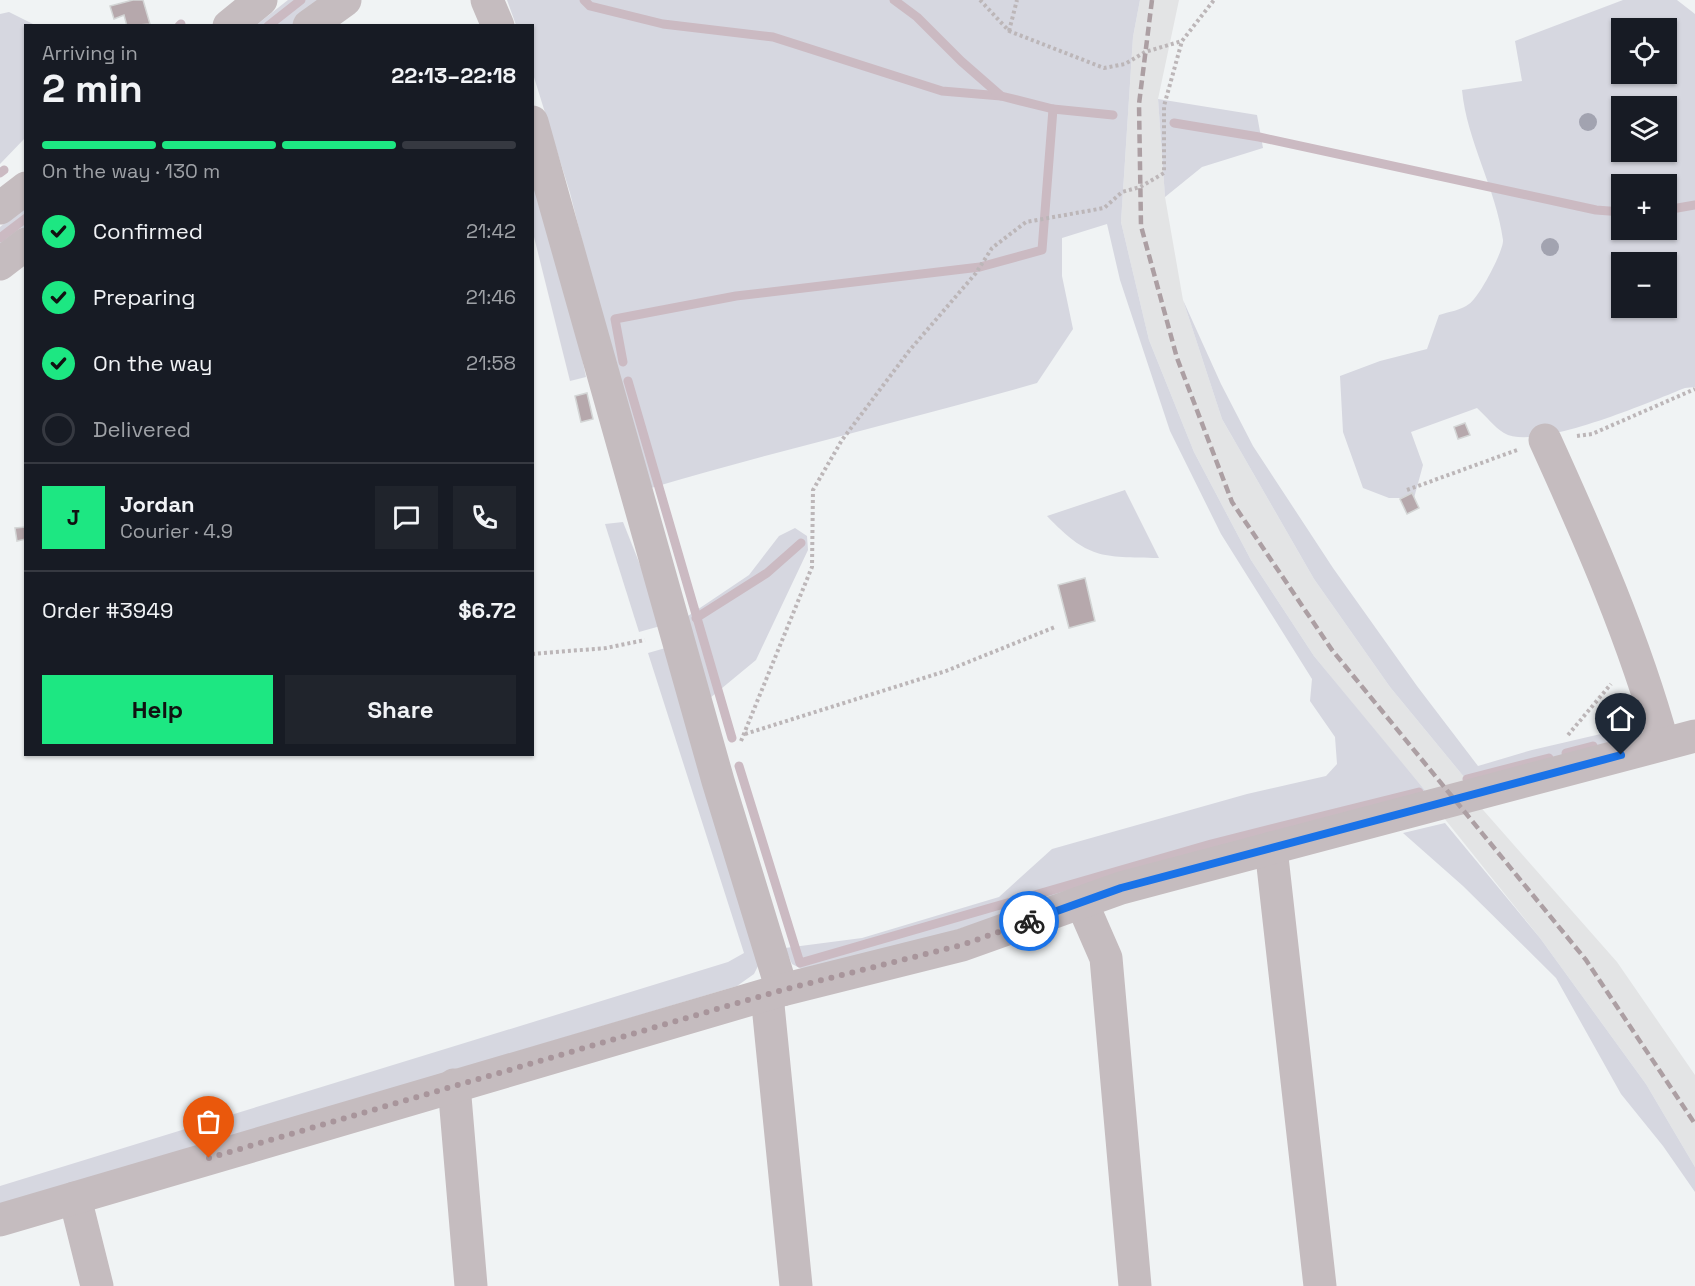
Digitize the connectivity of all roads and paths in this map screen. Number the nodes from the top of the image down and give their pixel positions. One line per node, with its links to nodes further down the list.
1 (261, 0): 7 (street)
2 (345, 0): 8 (street)
3 (487, 0): 9 (street)
4 (980, 0): 10 (path)
5 (1017, 0): 10 (path)
6 (1214, 0): 11 (path)
7 (231, 24)
8 (312, 24)
9 (497, 24)
10 (1009, 31): 11 (path)
11 (1182, 41): 24 (path)
12 (534, 129): 21 (street)
13 (24, 190): 14 (street)
14 (0, 208)
15 (24, 246): 16 (street)
16 (0, 264)
17 (1695, 389): 18 (path)
18 (1545, 440): 19 (path); 23 (street)
19 (1407, 490)
20 (1055, 627): 24 (path)
21 (676, 634): 22 (path); 28 (street)
22 (534, 654)
23 (1635, 655): 26 (street); 27 (path)
24 (745, 735): 28 (path)
25 (1695, 736): 26 (street)
26 (1663, 744): 27 (street)
27 (1558, 771): 29 (street)
28 (718, 781): 31 (street)
29 (1271, 848): 30 (street); 39 (street)
30 (1082, 903): 31 (street); 38 (street)
31 (775, 993): 32 (street); 37 (street)
32 (454, 1085): 33 (street); 36 (street)
33 (75, 1198): 34 (street); 35 (street)
34 (0, 1220)
35 (97, 1286)
36 (471, 1286)
37 (796, 1286)
38 (1135, 1286)
39 (1320, 1286)

